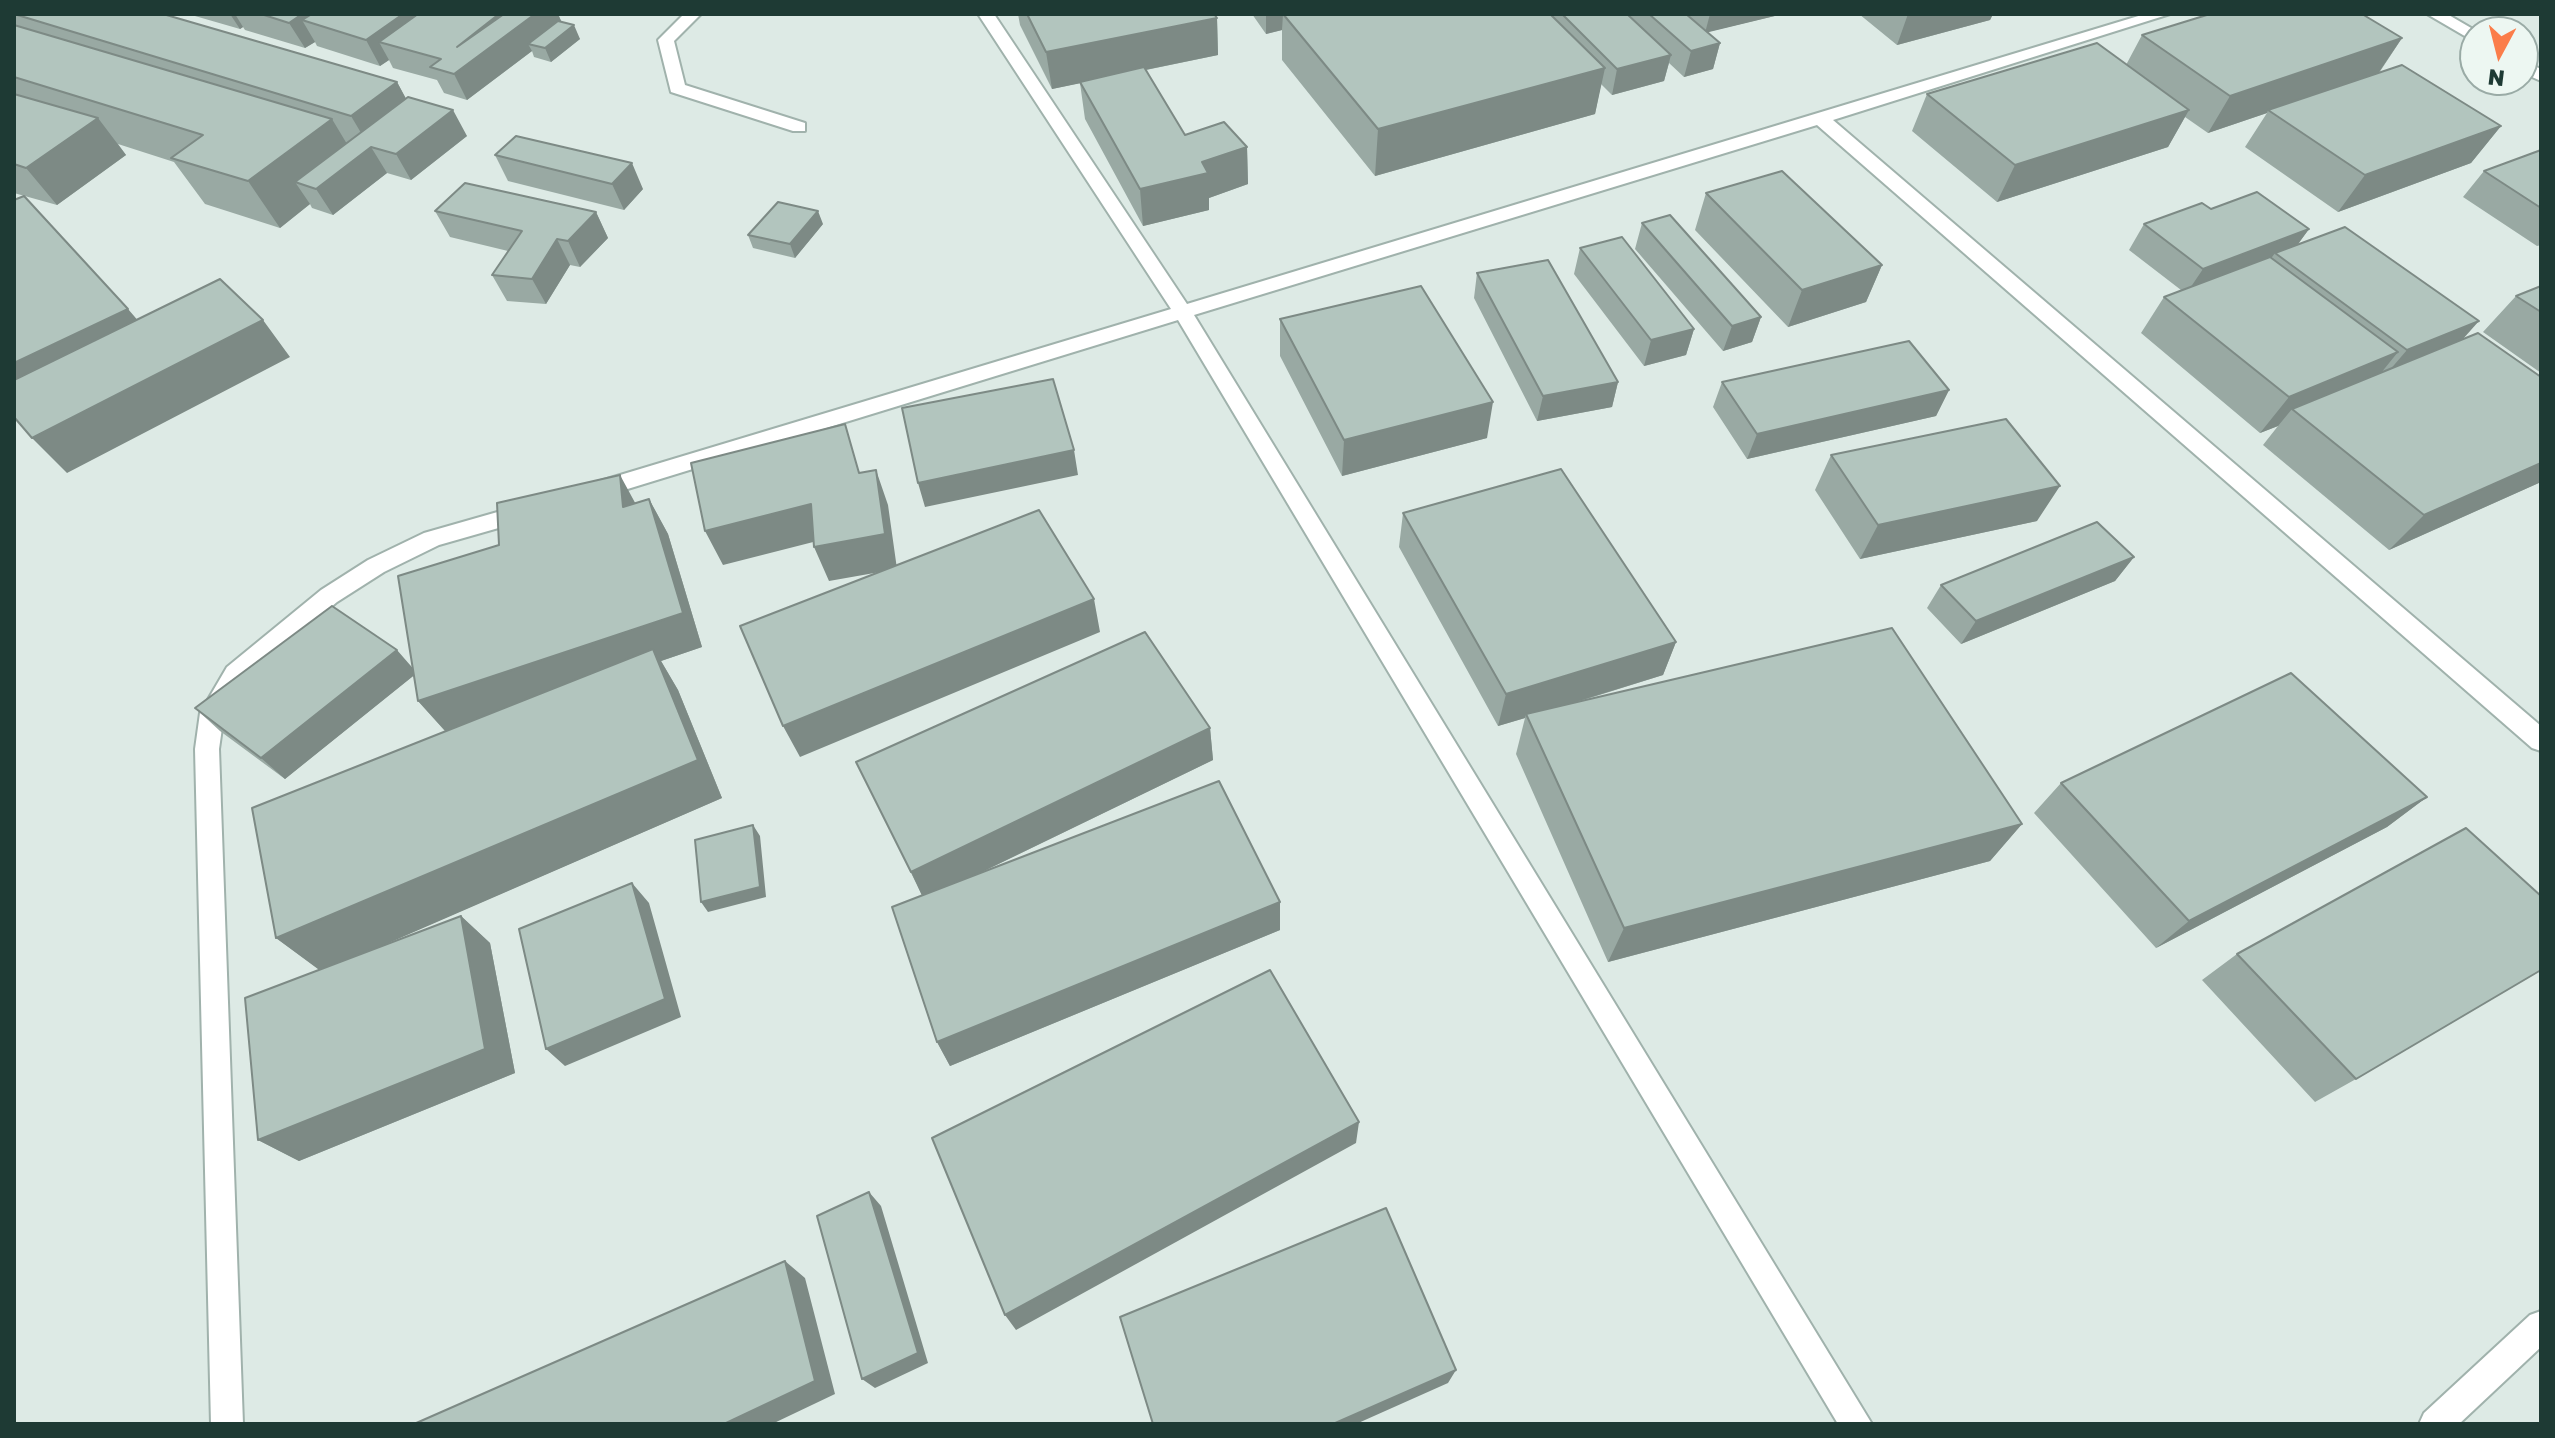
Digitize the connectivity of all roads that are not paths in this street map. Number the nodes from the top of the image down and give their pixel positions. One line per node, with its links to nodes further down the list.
1 (693, 14): 7 (street)
2 (986, 14): 8 (street)
3 (2162, 14): 6 (street)
4 (2435, 14): 5 (street)
5 (2459, 28)
6 (1820, 118): 8 (street); 9 (street)
7 (799, 127)
8 (1183, 313): 11 (street); 12 (street)
9 (2541, 741)
10 (2541, 1326): 13 (street)
11 (227, 1424)
12 (1856, 1424)
13 (2435, 1424)

